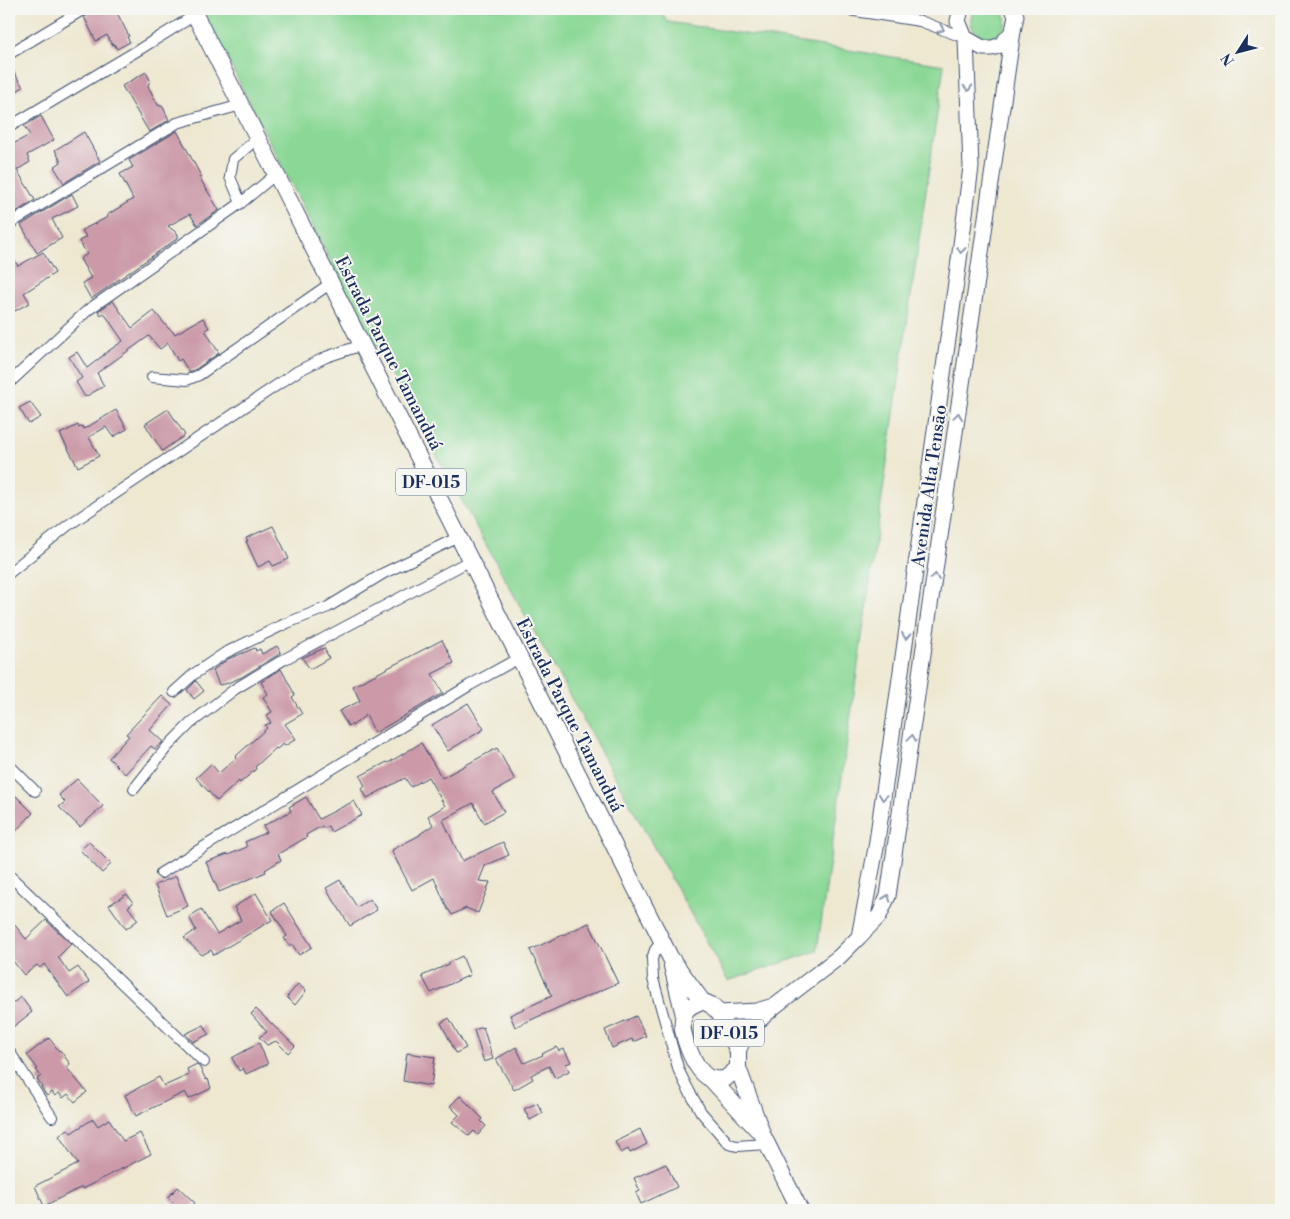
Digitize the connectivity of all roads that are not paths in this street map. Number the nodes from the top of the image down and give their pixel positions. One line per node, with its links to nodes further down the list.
1 (84, 9): 8 (street)
2 (842, 9): 7 (street, one-way to 7)
3 (961, 9): 7 (street, Avenida Alta Tensāo)
4 (1016, 11): 6 (street, Avenida Alta Tensāo)
5 (193, 12): 9 (main road, Estrada Parque Tamanduá / DF-015); 10 (street)
6 (1013, 31): 7 (street); 29 (street, Avenida Alta Tensāo, one-way to 6)
7 (965, 38): 29 (street, Avenida Alta Tensāo, one-way to 29)
8 (9, 54)
9 (241, 105): 11 (main road, Estrada Parque Tamanduá / DF-015); 14 (street)
10 (9, 127)
11 (258, 138): 12 (main road, Estrada Parque Tamanduá / DF-015); 13 (street)
12 (276, 174): 13 (street); 15 (main road, Estrada Parque Tamanduá / DF-015)
13 (241, 203): 18 (street)
14 (9, 224)
15 (331, 283): 16 (main road, Estrada Parque Tamanduá / DF-015); 17 (street)
16 (362, 345): 19 (main road, Estrada Parque Tamanduá / DF-015); 21 (street)
17 (152, 377)
18 (9, 383)
19 (459, 537): 20 (main road, Estrada Parque Tamanduá / DF-015); 23 (street)
20 (471, 560): 22 (main road, Estrada Parque Tamanduá / DF-015); 25 (street)
21 (9, 573)
22 (519, 658): 27 (street); 30 (main road, Estrada Parque Tamanduá / DF-015)
23 (174, 692)
24 (9, 765): 26 (street)
25 (134, 789)
26 (35, 791)
27 (161, 872)
28 (9, 875): 38 (street)
29 (859, 937): 33 (street, Avenida Alta Tensāo)
30 (662, 941): 31 (main road, Estrada Parque Tamanduá / DF-015); 42 (street)
31 (670, 956): 32 (main road, Estrada Parque Tamanduá / DF-015); 35 (main road, Estrada Parque Tamanduá / DF-015)
32 (702, 1001): 34 (main road, DF-015); 35 (main road, DF-015)
33 (775, 1006): 34 (street, Avenida Alta Tensāo); 37 (street, Avenida Alta Tensāo)
34 (719, 1013): 37 (main road, DF-015)
35 (684, 1015): 40 (main road, DF-015)
36 (9, 1051): 41 (street)
37 (738, 1051): 39 (main road, DF-015)
38 (204, 1062)
39 (738, 1068): 40 (main road, DF-015); 42 (main road, DF-015)
40 (711, 1079): 42 (main road, DF-015)
41 (52, 1116)
42 (765, 1140): 43 (main road, DF-015)
43 (800, 1210)

